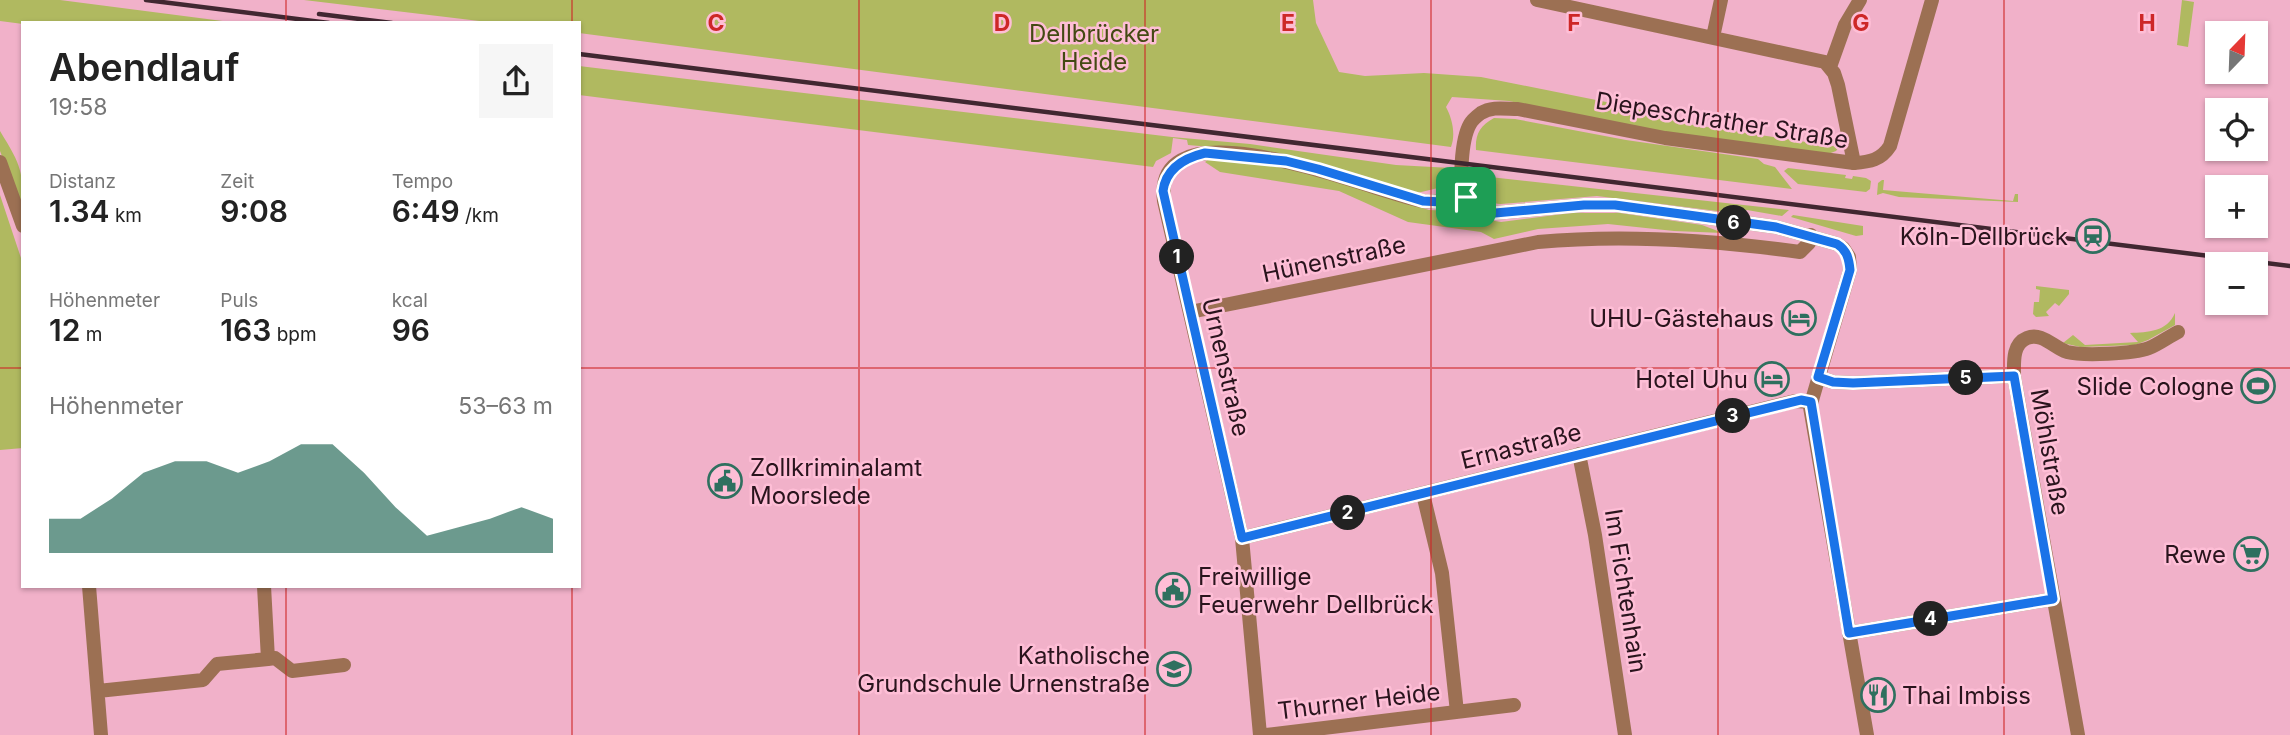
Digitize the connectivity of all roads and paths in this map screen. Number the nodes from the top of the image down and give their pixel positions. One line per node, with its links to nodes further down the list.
1 (1721, 0): 5 (street)
2 (1860, 0): 6 (street)
3 (1932, 0): 8 (street, Diepeschrather Straße)
4 (1542, 1): 5 (street)
5 (1713, 37): 6 (street)
6 (1830, 67): 8 (street)
7 (0, 162): 10 (street)
8 (1854, 163): 9 (street, Diepeschrather Straße)
9 (1466, 197): 11 (street); 12 (street, Urnenstraße)
10 (21, 220)
11 (1811, 235): 12 (street, Hünenstraße); 15 (street)
12 (1190, 312): 19 (street, Urnenstraße)
13 (2178, 332): 14 (street, Möhlstraße)
14 (2014, 376): 15 (street); 22 (street, Möhlstraße)
15 (1818, 377): 16 (street)
16 (1811, 402): 17 (street, Ernastraße); 23 (street)
17 (1579, 454): 18 (street, Ernastraße); 32 (street, Im Fichtenhain)
18 (1423, 494): 19 (street, Ernastraße); 28 (street, Thurner Heide)
19 (1242, 538): 30 (street, Urnenstraße)
20 (89, 588): 26 (street)
21 (264, 588): 24 (street)
22 (2053, 599): 23 (street); 34 (street, Möhlstraße)
23 (1849, 633): 33 (street)
24 (268, 659): 25 (street); 26 (street)
25 (344, 665)
26 (98, 691): 29 (street)
27 (1514, 705): 28 (street, Thurner Heide)
28 (1457, 712): 31 (street, Thurner Heide)
29 (101, 735)
30 (1260, 735)
31 (1266, 735)
32 (1625, 735)
33 (1867, 735)
34 (2078, 735)

